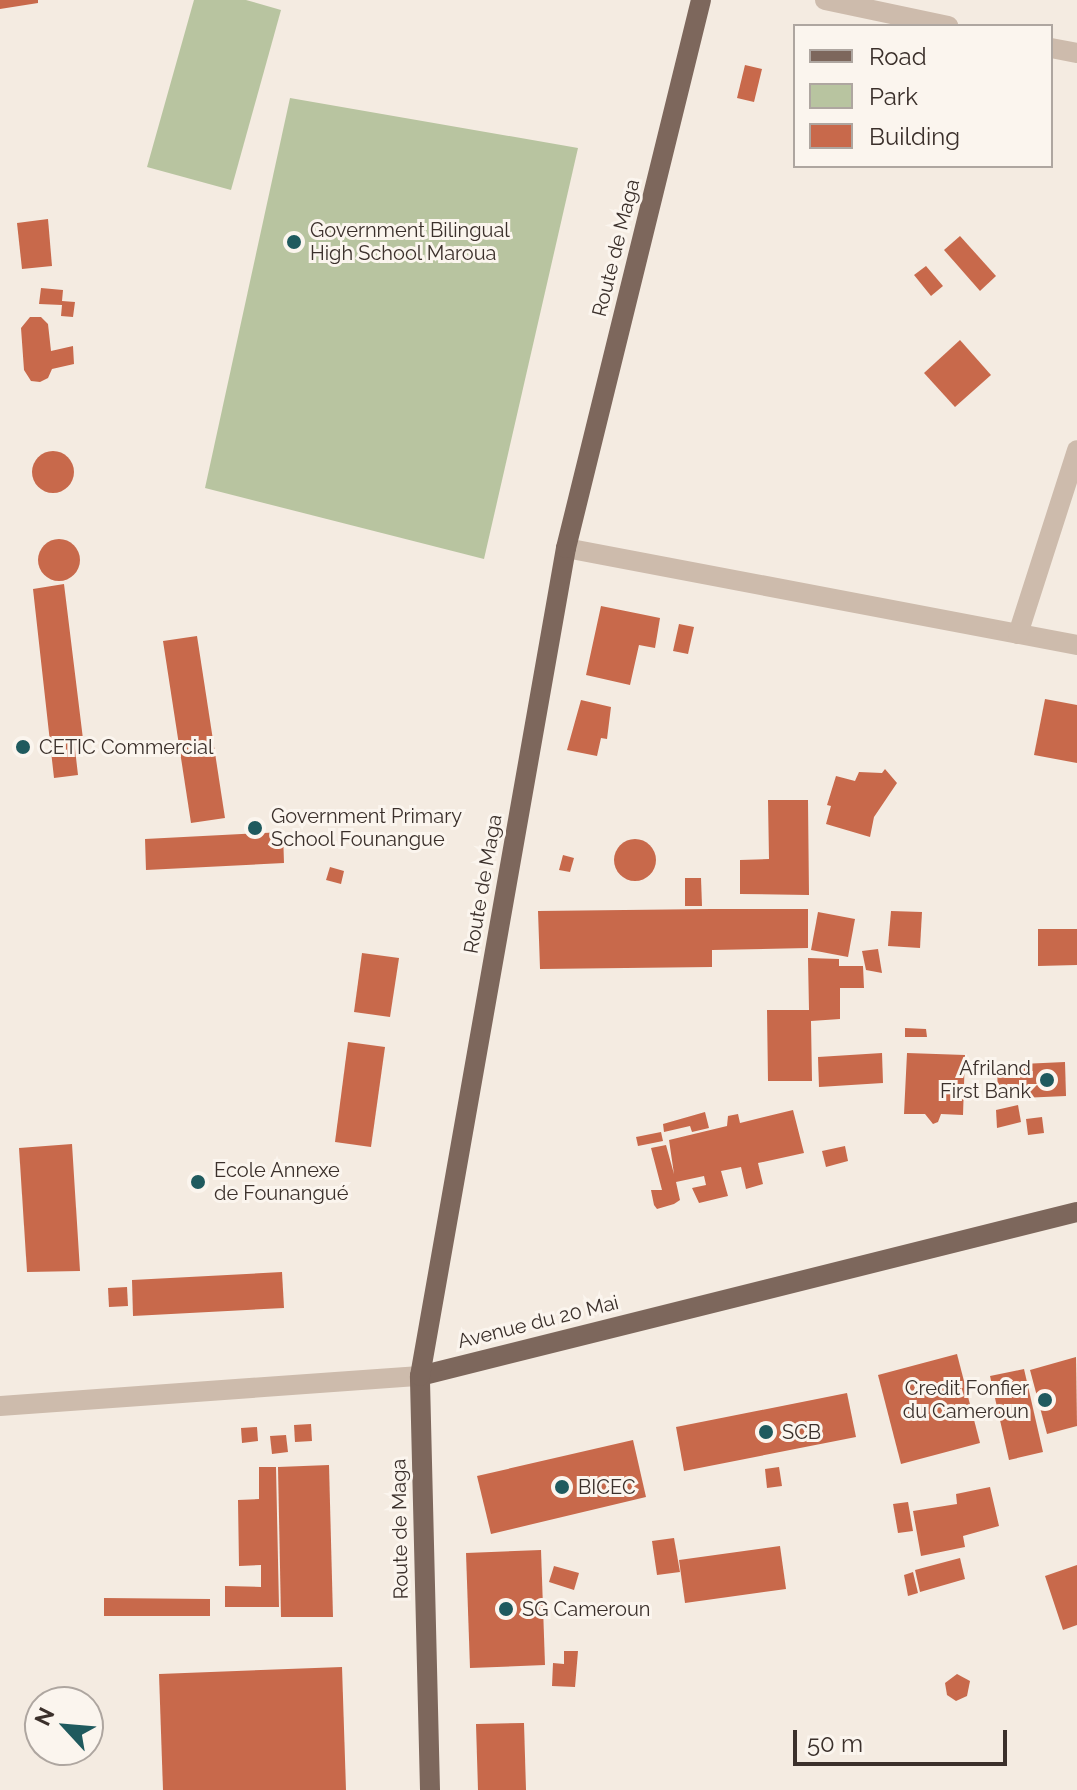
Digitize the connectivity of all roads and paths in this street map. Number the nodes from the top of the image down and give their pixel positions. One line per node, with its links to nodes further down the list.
1 (701, 0): 7 (main road, Route de Maga)
2 (825, 0): 3 (street)
3 (939, 24)
4 (1053, 48): 5 (street)
5 (1077, 53)
6 (1077, 450): 8 (street)
7 (566, 548): 8 (street); 11 (main road, Route de Maga)
8 (1018, 634): 9 (street)
9 (1077, 645)
10 (1077, 1212): 11 (main road, Avenue du 20 Mai)
11 (420, 1376): 12 (street, Avenue du 20 Mai); 13 (main road, Route de Maga)
12 (0, 1406)
13 (430, 1790)

